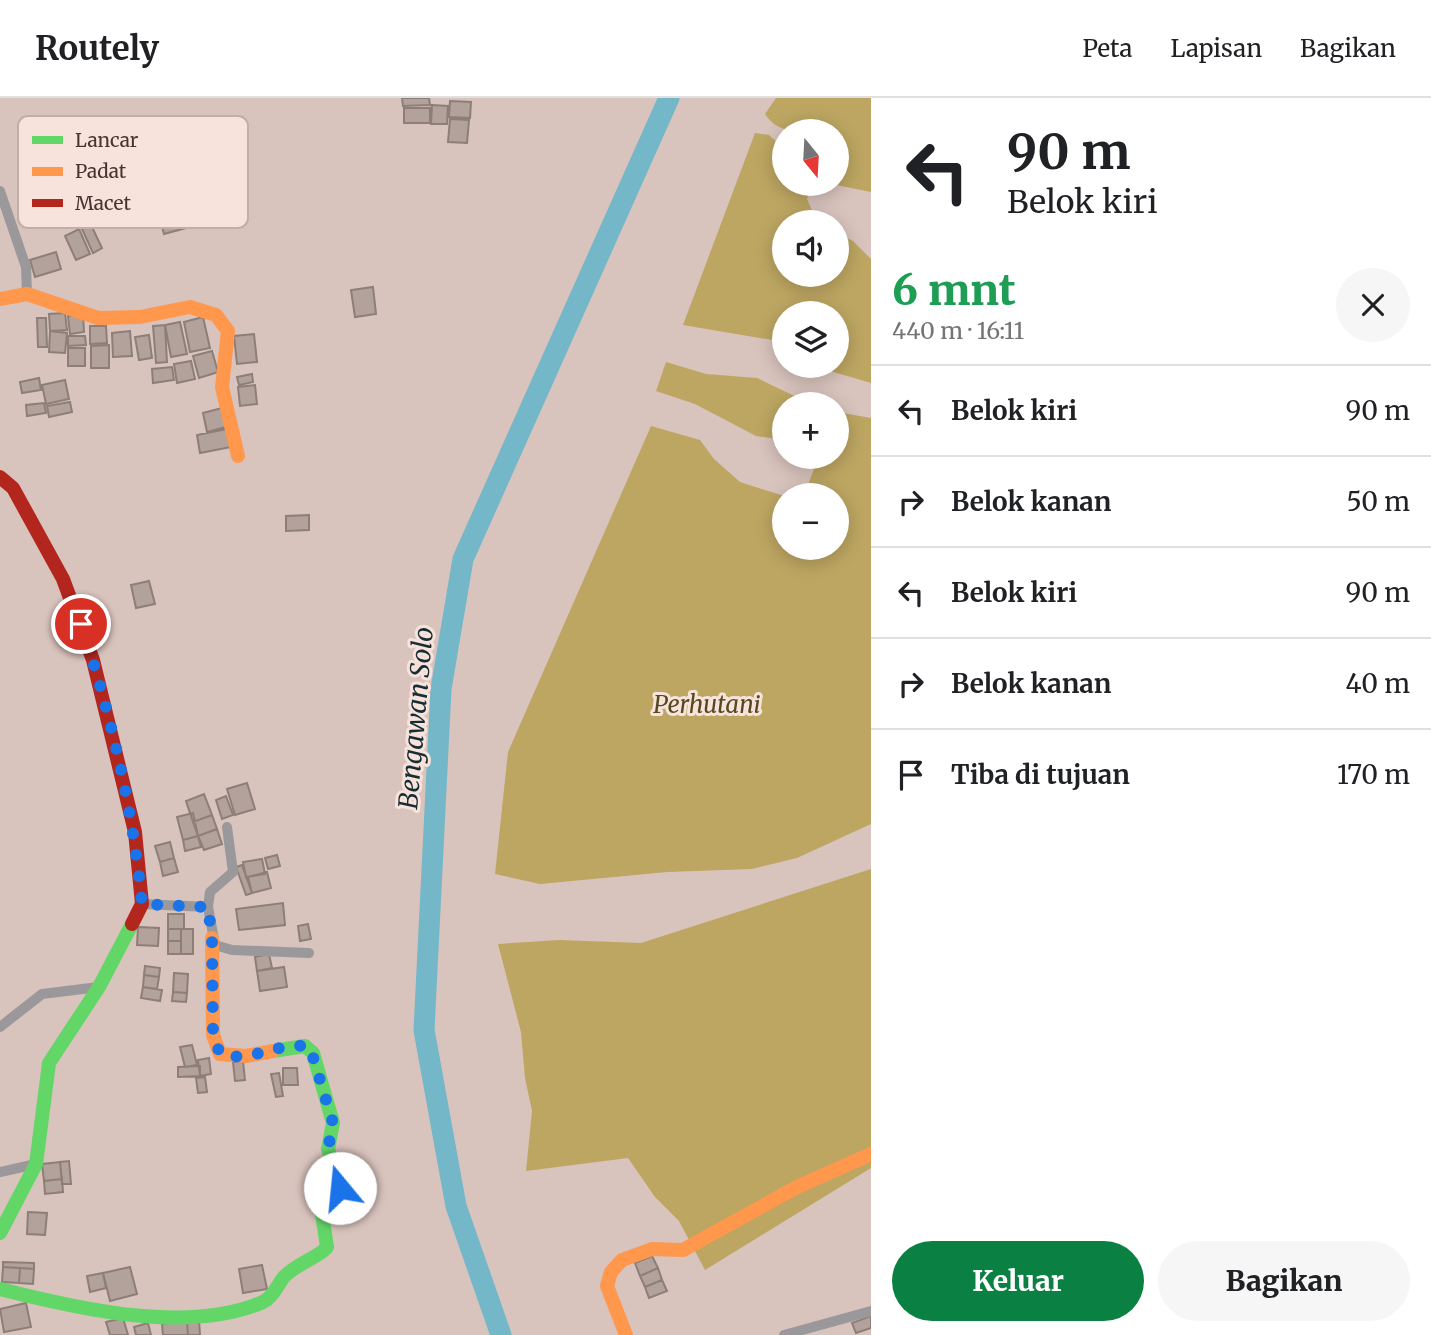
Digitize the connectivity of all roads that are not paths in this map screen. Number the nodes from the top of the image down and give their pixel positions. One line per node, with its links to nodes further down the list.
1 (0, 191): 2 (street)
2 (27, 294): 3 (street); 4 (street)
3 (0, 299)
4 (238, 456)
5 (0, 477): 7 (street)
6 (227, 827): 8 (street)
7 (142, 904): 8 (street); 11 (street)
8 (208, 907): 9 (street)
9 (212, 938): 10 (street); 17 (street)
10 (309, 953)
11 (99, 987): 12 (street); 14 (street)
12 (0, 1027)
13 (871, 1154): 19 (street)
14 (36, 1164): 15 (street); 16 (street)
15 (0, 1172)
16 (0, 1233)
17 (0, 1289)
18 (871, 1311): 20 (street)
19 (626, 1335)
20 (784, 1335)

